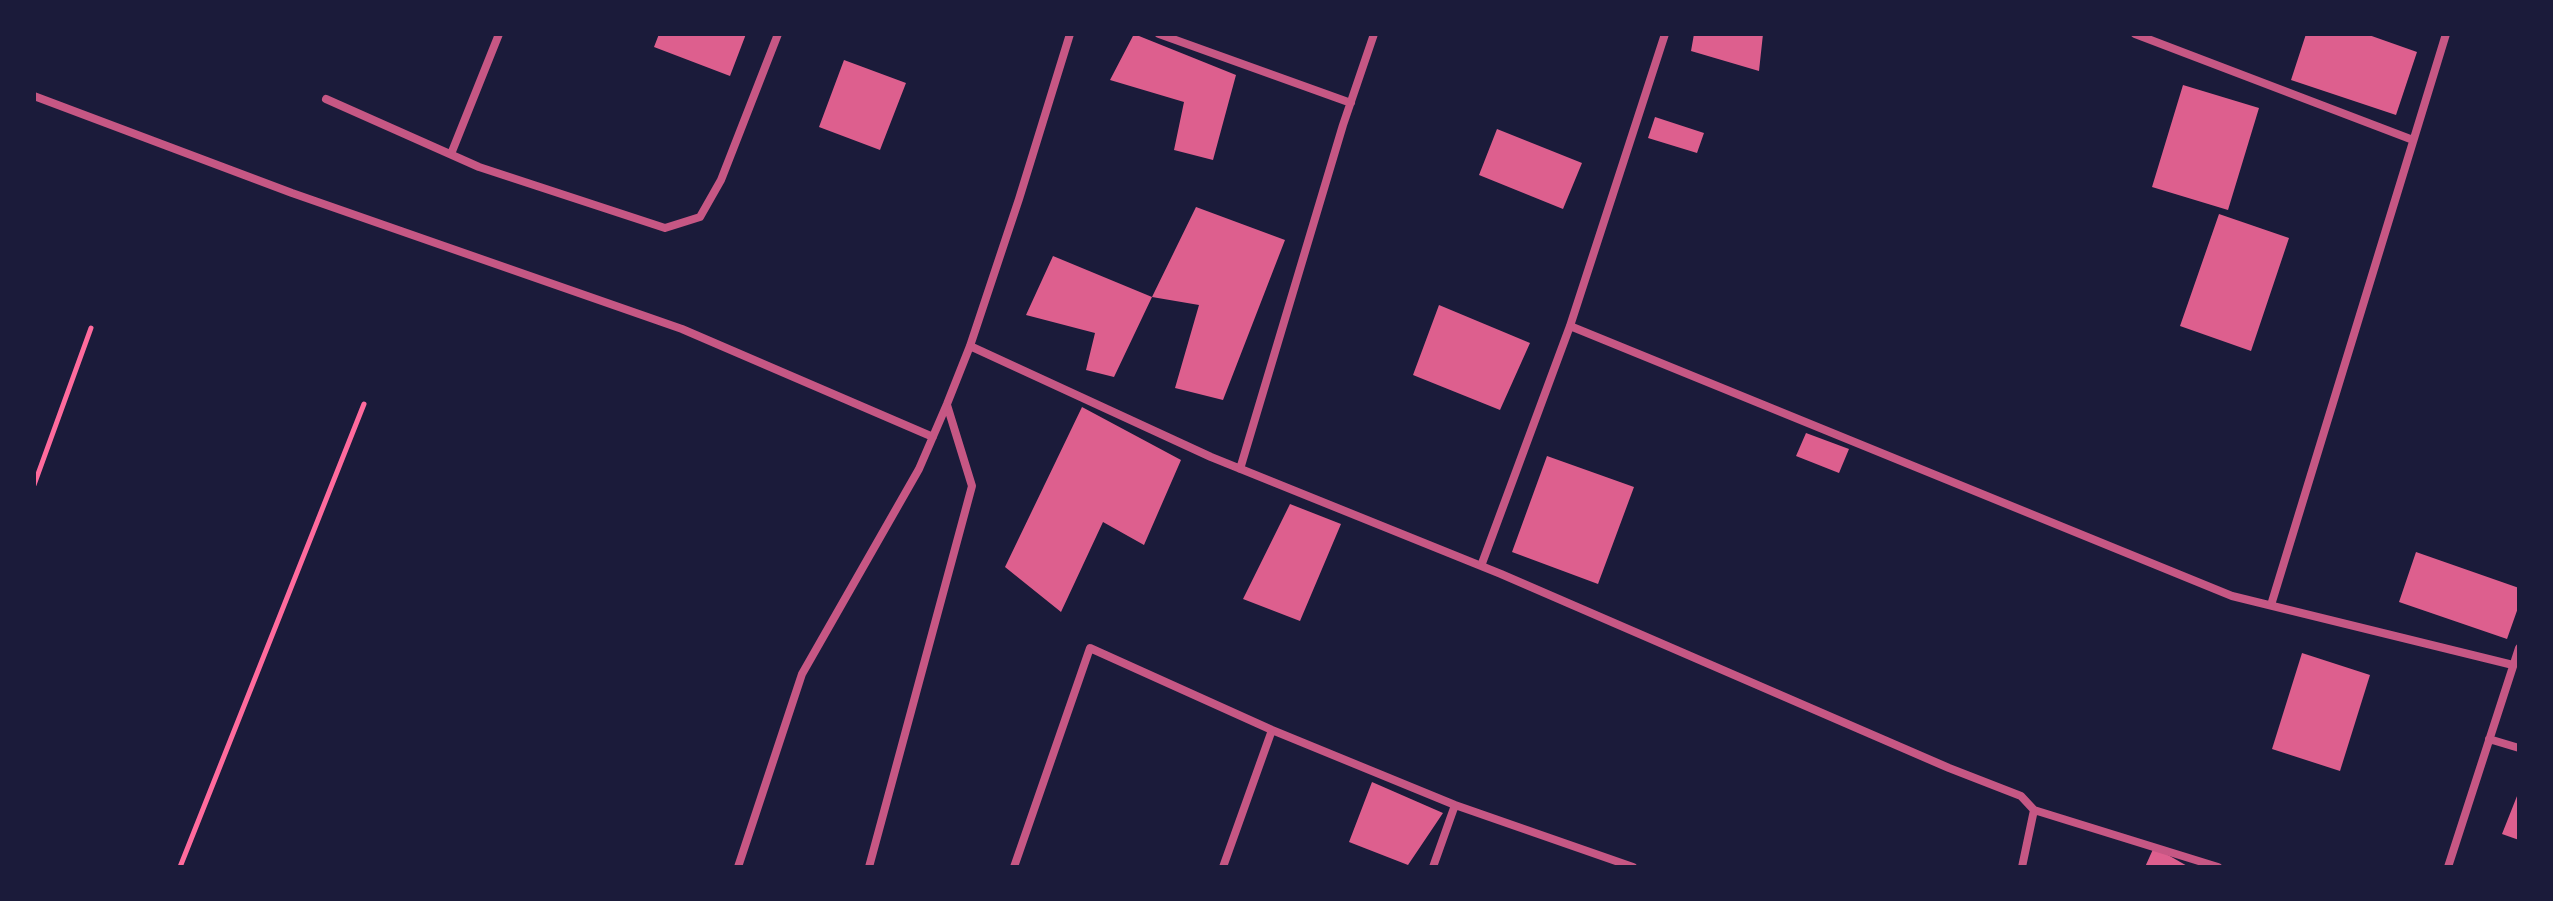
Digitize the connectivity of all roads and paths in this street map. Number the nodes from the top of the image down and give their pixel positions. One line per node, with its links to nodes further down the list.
1 (499, 34): 13 (street)
2 (778, 34): 13 (street)
3 (1070, 34): 16 (street)
4 (1159, 34): 11 (street)
5 (1374, 34): 11 (street)
6 (1665, 34): 14 (street)
7 (2135, 34): 12 (street)
8 (2446, 34): 12 (street)
9 (34, 96): 19 (street)
10 (326, 99): 13 (street)
11 (1351, 103): 20 (street)
12 (2413, 140): 23 (street)
13 (451, 154)
14 (1570, 326): 22 (street); 23 (street)
15 (91, 328): 21 (path)
16 (970, 346): 18 (street); 20 (street)
17 (364, 404): 31 (path)
18 (947, 404): 19 (street); 33 (street)
19 (933, 437): 32 (street)
20 (1240, 469): 22 (street)
21 (34, 485)
22 (1481, 566): 30 (street)
23 (2271, 605): 25 (street)
24 (2519, 648): 25 (street)
25 (2513, 665): 27 (street)
26 (1272, 730): 29 (street); 34 (street); 35 (street)
27 (2489, 739): 28 (street); 40 (street)
28 (2519, 748)
29 (1455, 805): 36 (street); 37 (street)
30 (2034, 810): 38 (street); 39 (street)
31 (180, 867)
32 (738, 867)
33 (869, 867)
34 (1014, 867)
35 (1223, 867)
36 (1433, 867)
37 (1633, 867)
38 (2022, 867)
39 (2218, 867)
40 (2448, 867)

